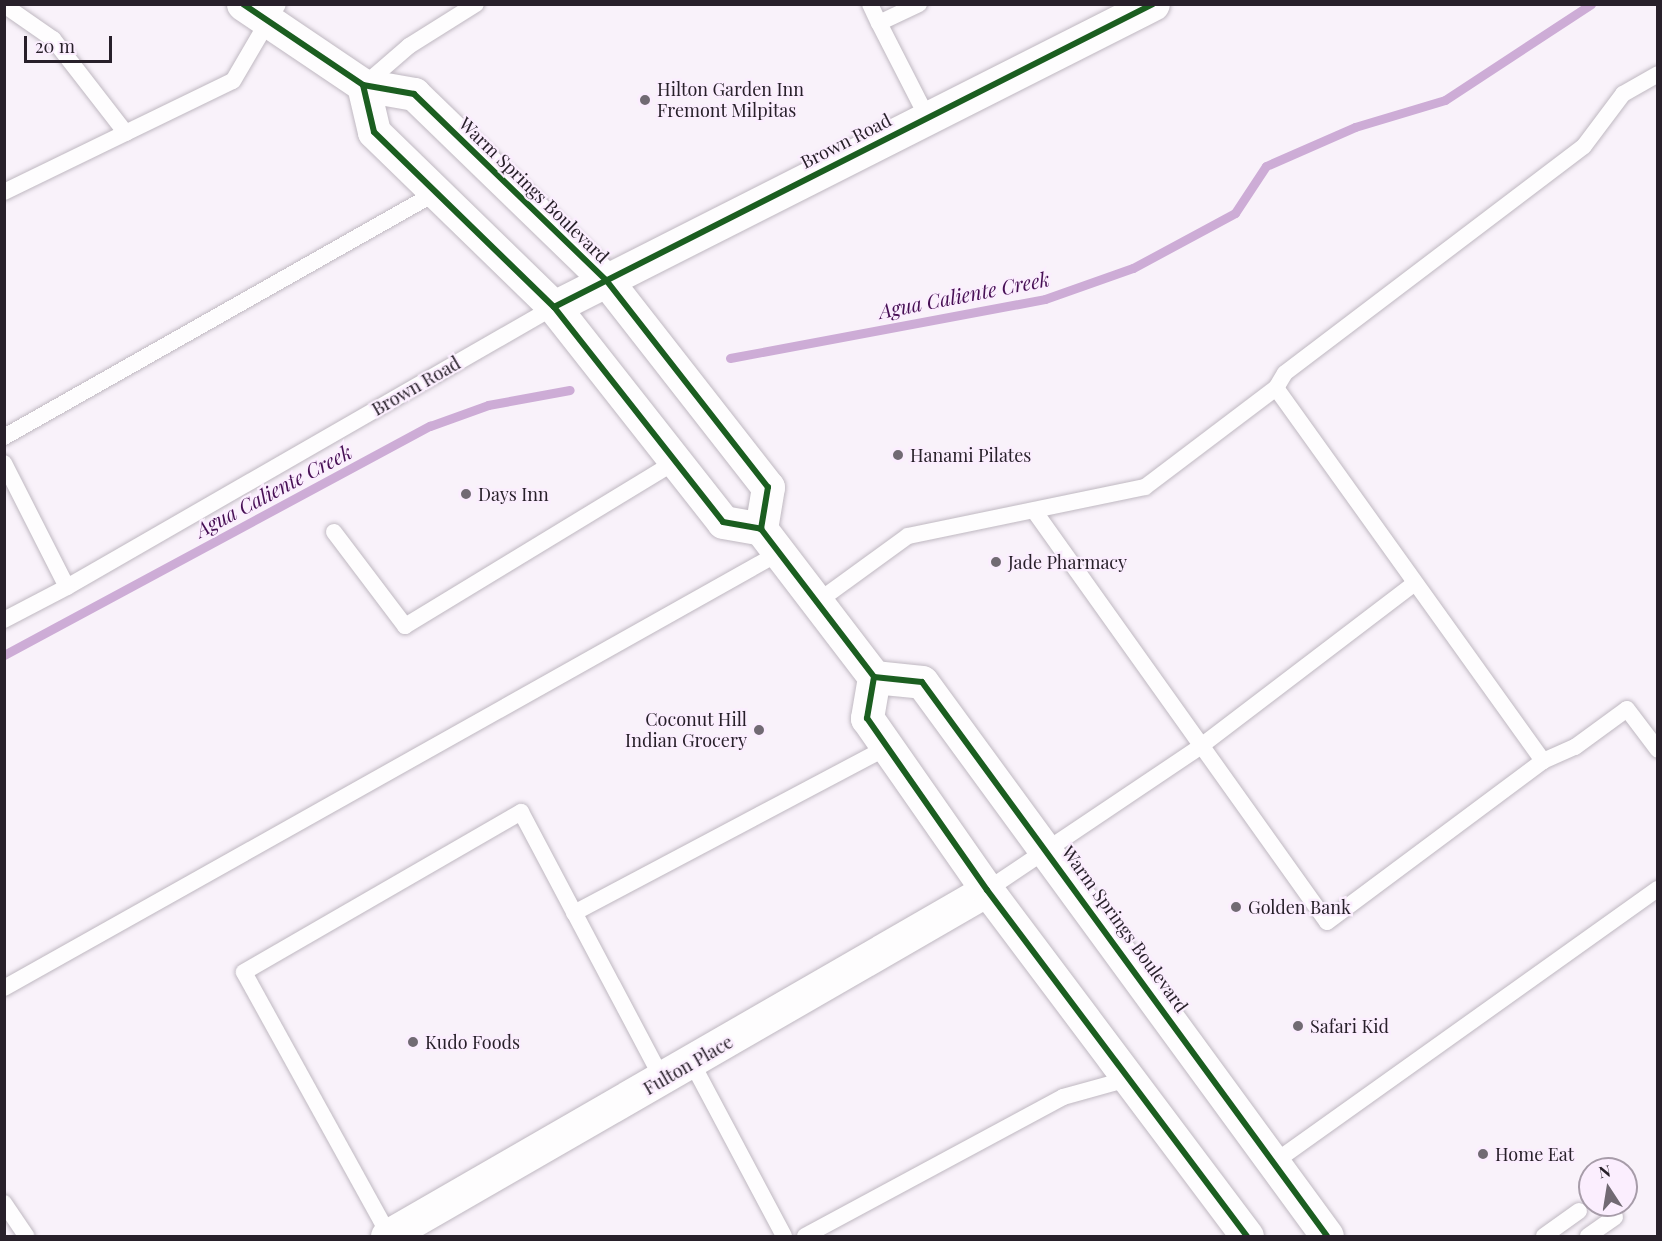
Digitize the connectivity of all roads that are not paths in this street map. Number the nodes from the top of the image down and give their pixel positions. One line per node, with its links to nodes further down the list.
1 (476, 4): 9 (lane)
2 (870, 4): 7 (lane)
3 (919, 4): 7 (lane)
4 (1153, 4): 10 (main road, Brown Road)
5 (4, 5): 11 (lane)
6 (262, 10): 9 (main road, Warm Springs Boulevard); 11 (lane)
7 (879, 22): 10 (lane)
8 (1655, 81): 16 (lane)
9 (363, 86): 13 (main road); 14 (main road, Warm Springs Boulevard)
10 (927, 117): 14 (main road, Brown Road)
11 (126, 133): 12 (lane)
12 (4, 192)
13 (437, 192): 15 (main road); 17 (lane)
14 (606, 280): 15 (main road, Brown Road); 22 (main road, Warm Springs Boulevard)
15 (554, 307): 18 (main road); 24 (lane, Brown Road)
16 (1276, 388): 20 (lane); 23 (lane)
17 (4, 437)
18 (675, 462): 21 (lane); 22 (main road)
19 (4, 463): 24 (lane)
20 (1035, 512): 25 (lane); 28 (lane)
21 (334, 532)
22 (770, 541): 25 (main road); 36 (lane)
23 (1415, 583): 28 (lane); 31 (lane)
24 (67, 587): 26 (lane, Brown Road)
25 (817, 602): 27 (main road)
26 (4, 620)
27 (874, 676): 29 (main road); 32 (main road, Warm Springs Boulevard)
28 (1201, 746): 31 (lane); 32 (lane)
29 (887, 747): 34 (main road); 35 (lane)
30 (1658, 750): 31 (lane)
31 (1544, 762)
32 (1050, 849): 34 (lane); 40 (main road, Warm Springs Boulevard)
33 (1658, 889): 40 (lane)
34 (987, 890): 37 (main road, Fulton Place); 38 (main road)
35 (574, 913): 39 (lane); 47 (lane)
36 (4, 988)
37 (692, 1063): 39 (main road, Fulton Place); 48 (lane)
38 (1128, 1078): 45 (main road); 49 (lane)
39 (663, 1080): 44 (main road, Fulton Place)
40 (1276, 1161): 50 (main road, Warm Springs Boulevard)
41 (4, 1203): 46 (lane)
42 (1578, 1212): 51 (lane)
43 (1615, 1217): 52 (lane)
44 (422, 1228): 47 (main road, Fulton Place)
45 (1239, 1234)
46 (26, 1236)
47 (388, 1236)
48 (784, 1236)
49 (806, 1236)
50 (1327, 1236)
51 (1544, 1236)
52 (1588, 1236)

